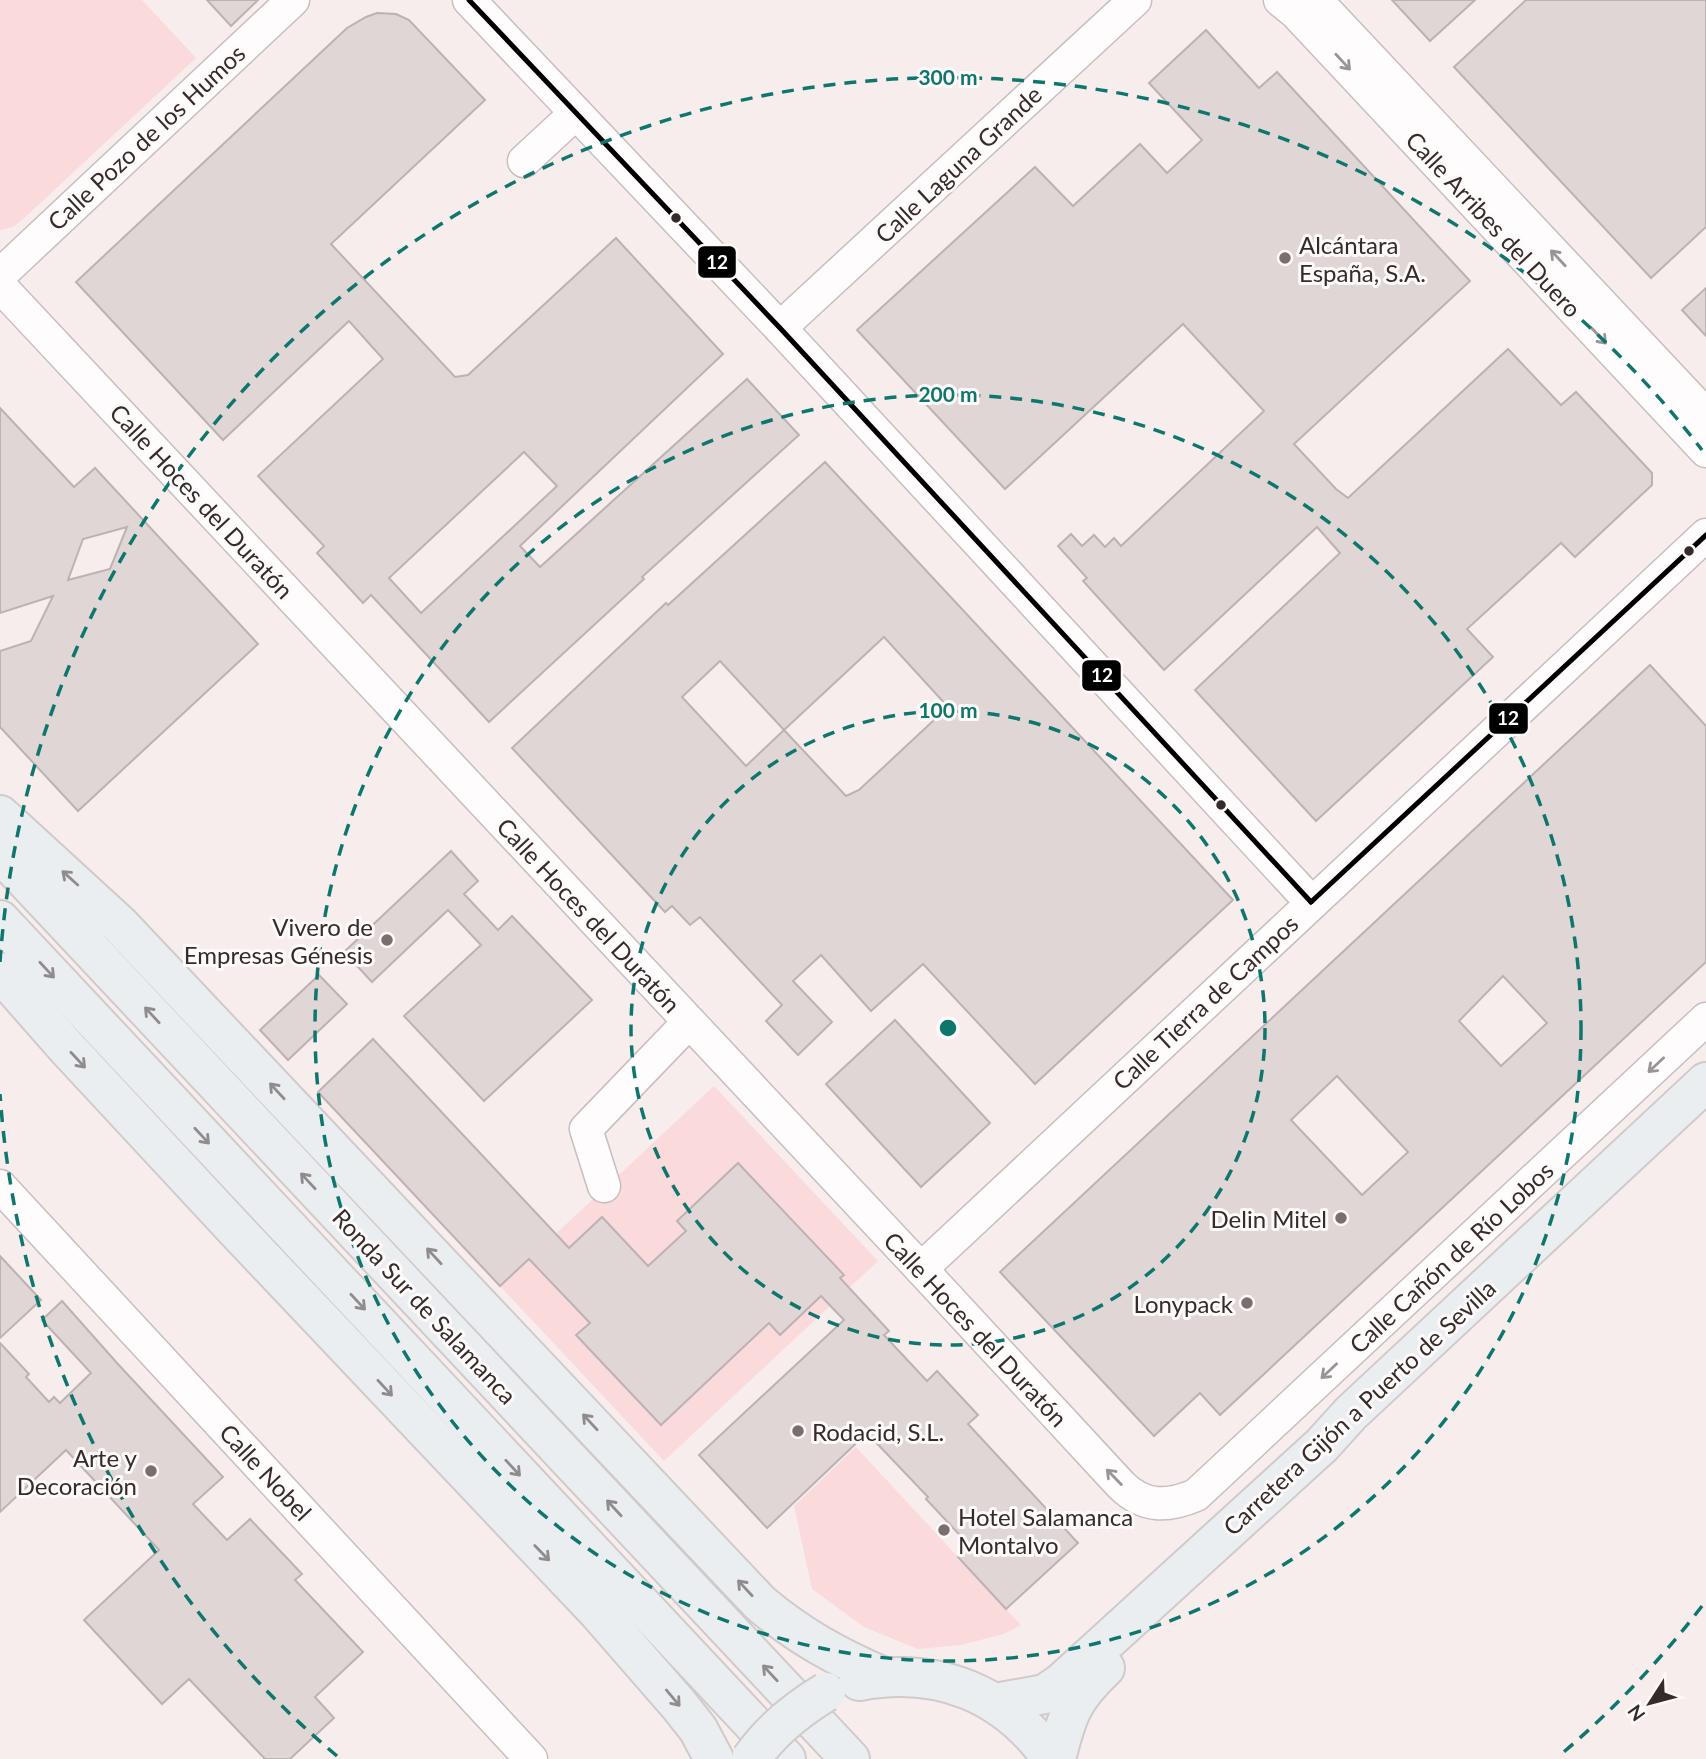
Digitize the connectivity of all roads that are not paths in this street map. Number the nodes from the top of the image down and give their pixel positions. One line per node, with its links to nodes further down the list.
1 (293, 0): 8 (street, Calle Pozo de los Humos)
2 (469, 0): 6 (street)
3 (1280, 0): 12 (street, Calle Arribes del Duero, one-way to 12)
4 (1316, 0): 11 (street, Calle Arribes del Duero, one-way to 4)
5 (1136, 1): 10 (street, Calle Laguna Grande)
6 (576, 113): 7 (street); 10 (street)
7 (524, 161)
8 (0, 275)
9 (0, 286): 20 (street, Calle Hoces del Duratón)
10 (780, 328): 16 (street)
11 (1706, 415)
12 (1706, 451)
13 (1706, 535): 16 (street, Calle Tierra de Campos)
14 (0, 815): 27 (highway, one-way to 14)
15 (0, 853): 33 (highway, Ronda Sur de Salamanca, one-way to 15)
16 (1311, 902): 25 (street, Calle Tierra de Campos)
17 (0, 920): 32 (highway, Ronda Sur de Salamanca, one-way to 32)
18 (0, 972): 30 (highway, one-way to 30)
19 (1706, 1019): 26 (street, Calle Cañón de Río Lobos, one-way to 26)
20 (689, 1022): 24 (street); 25 (street, Calle Hoces del Duratón)
21 (1706, 1082): 28 (highway, Carretera Gijón a Puerto de Sevilla)
22 (1706, 1115): 34 (highway, Carretera Gijón a Puerto de Sevilla)
23 (0, 1186): 29 (street, Calle Nobel)
24 (604, 1186)
25 (921, 1269): 26 (street, Calle Hoces del Duratón, one-way to 25)
26 (1196, 1495)
27 (884, 1677): 28 (highway); 31 (highway, bridge)
28 (995, 1703): 34 (highway)
29 (531, 1759)
30 (713, 1759)
31 (751, 1759)
32 (786, 1759)
33 (850, 1759)
34 (1054, 1759)

